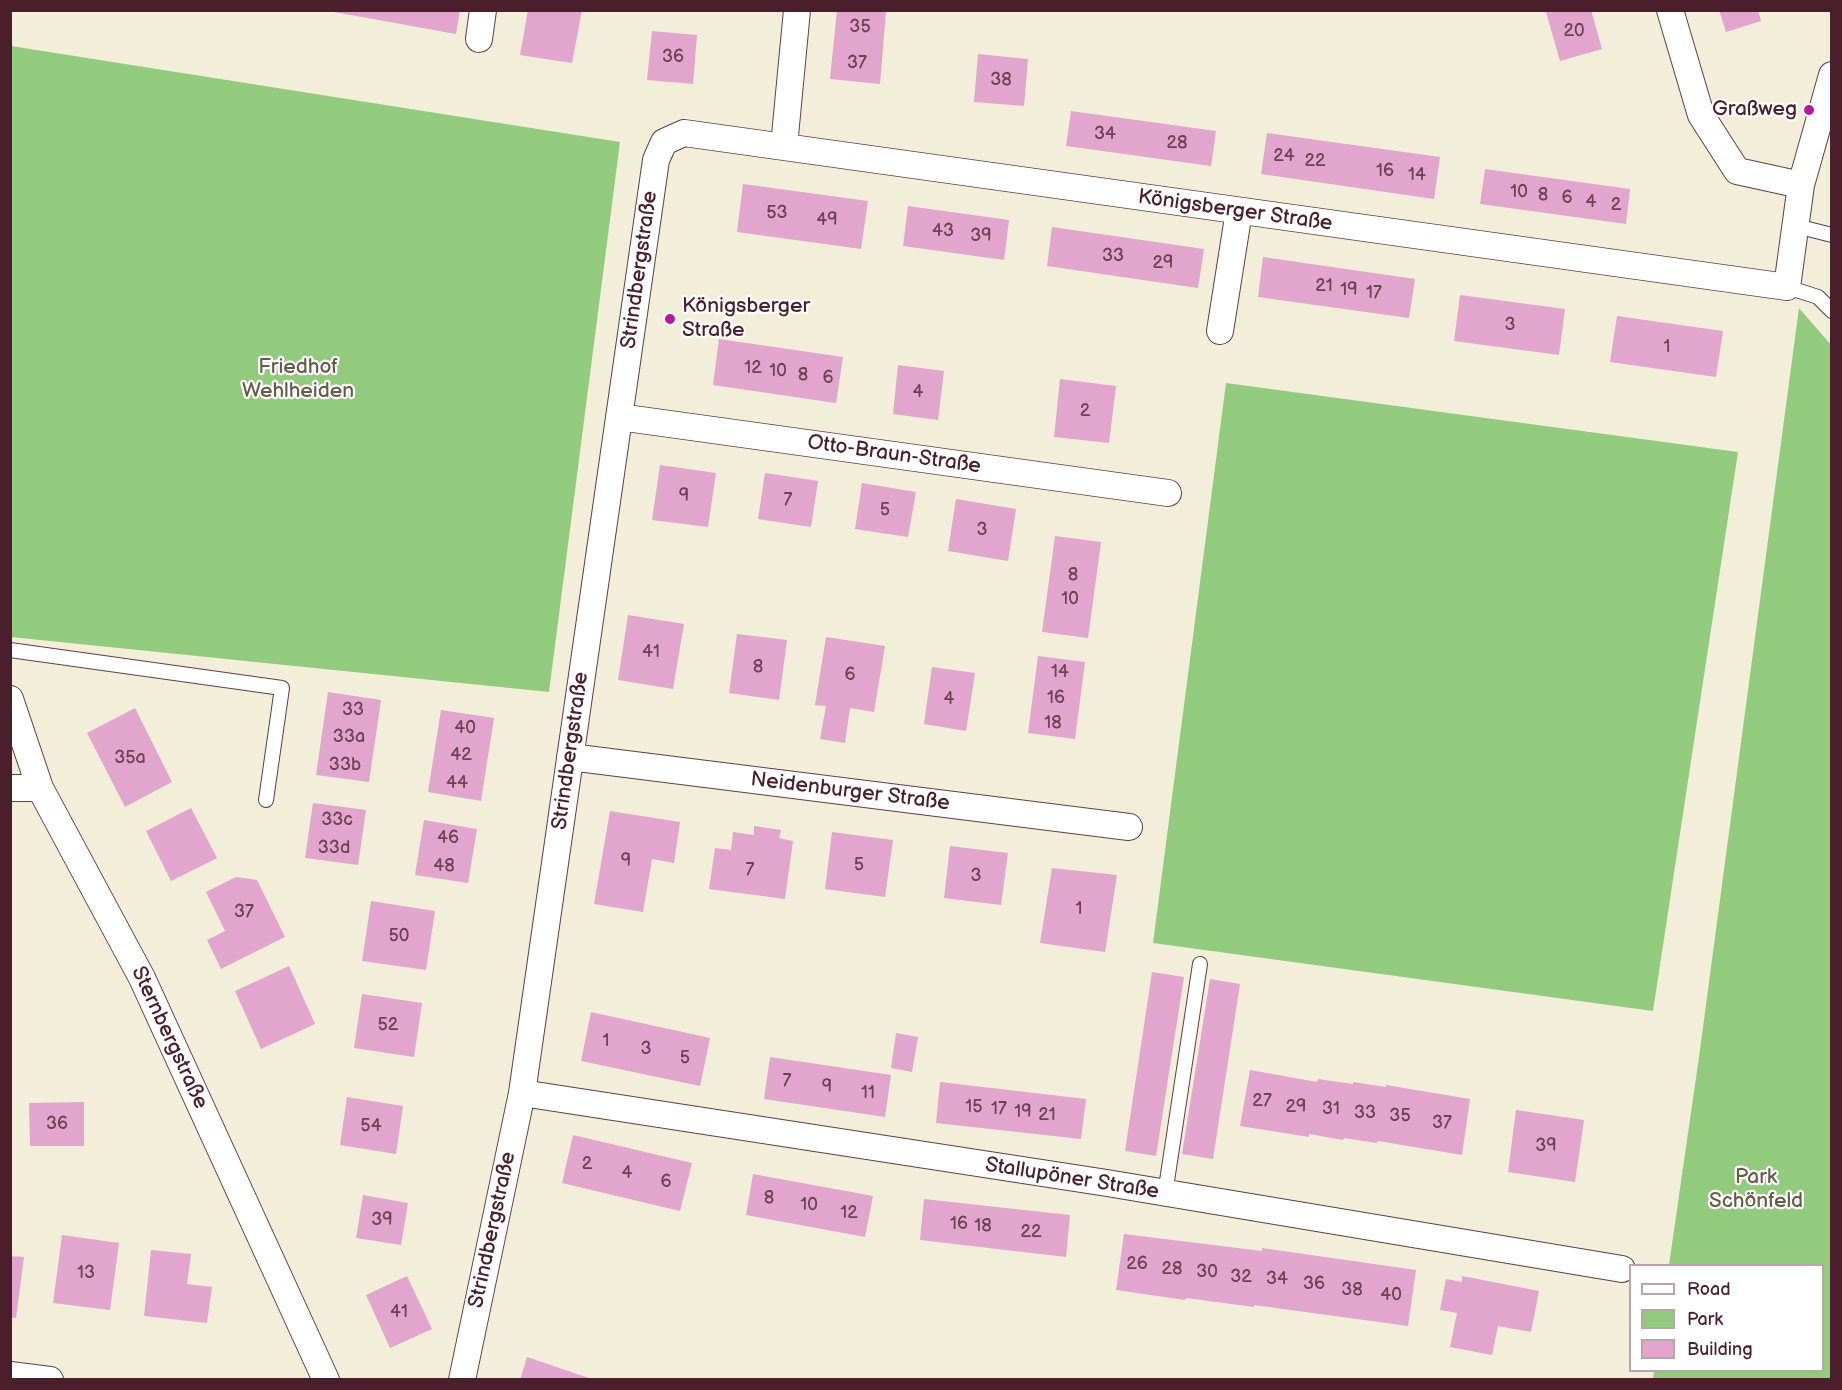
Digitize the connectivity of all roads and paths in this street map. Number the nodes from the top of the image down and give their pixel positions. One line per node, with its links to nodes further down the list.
1 (483, 10): 4 (street)
2 (797, 10): 7 (street)
3 (1670, 10): 8 (street)
4 (479, 39)
5 (1832, 75): 8 (street)
6 (684, 133): 7 (street, Königsberger Straße); 15 (street, Strindbergstraße)
7 (784, 146): 9 (street, Königsberger Straße)
8 (1801, 185): 10 (street)
9 (1239, 211): 12 (street, Königsberger Straße); 14 (street)
10 (1796, 226): 11 (lane); 12 (street)
11 (1832, 235)
12 (1787, 287): 13 (lane)
13 (1832, 311)
14 (1220, 331)
15 (619, 417): 16 (street, Otto-Braun-Straße); 19 (street, Strindbergstraße)
16 (1168, 493)
17 (10, 650): 22 (lane)
18 (10, 699): 21 (street, Sternbergstraße)
19 (570, 757): 23 (street, Neidenburger Straße); 25 (street, Strindbergstraße)
20 (10, 788): 21 (street)
21 (40, 788): 30 (street, Sternbergstraße)
22 (266, 800)
23 (1129, 827)
24 (1200, 964): 26 (lane)
25 (522, 1093): 26 (street, Stallupöner Straße); 31 (street, Strindbergstraße)
26 (1165, 1194): 27 (street, Stallupöner Straße)
27 (1622, 1269)
28 (10, 1375): 29 (street)
29 (51, 1380)
30 (326, 1380)
31 (462, 1380)

